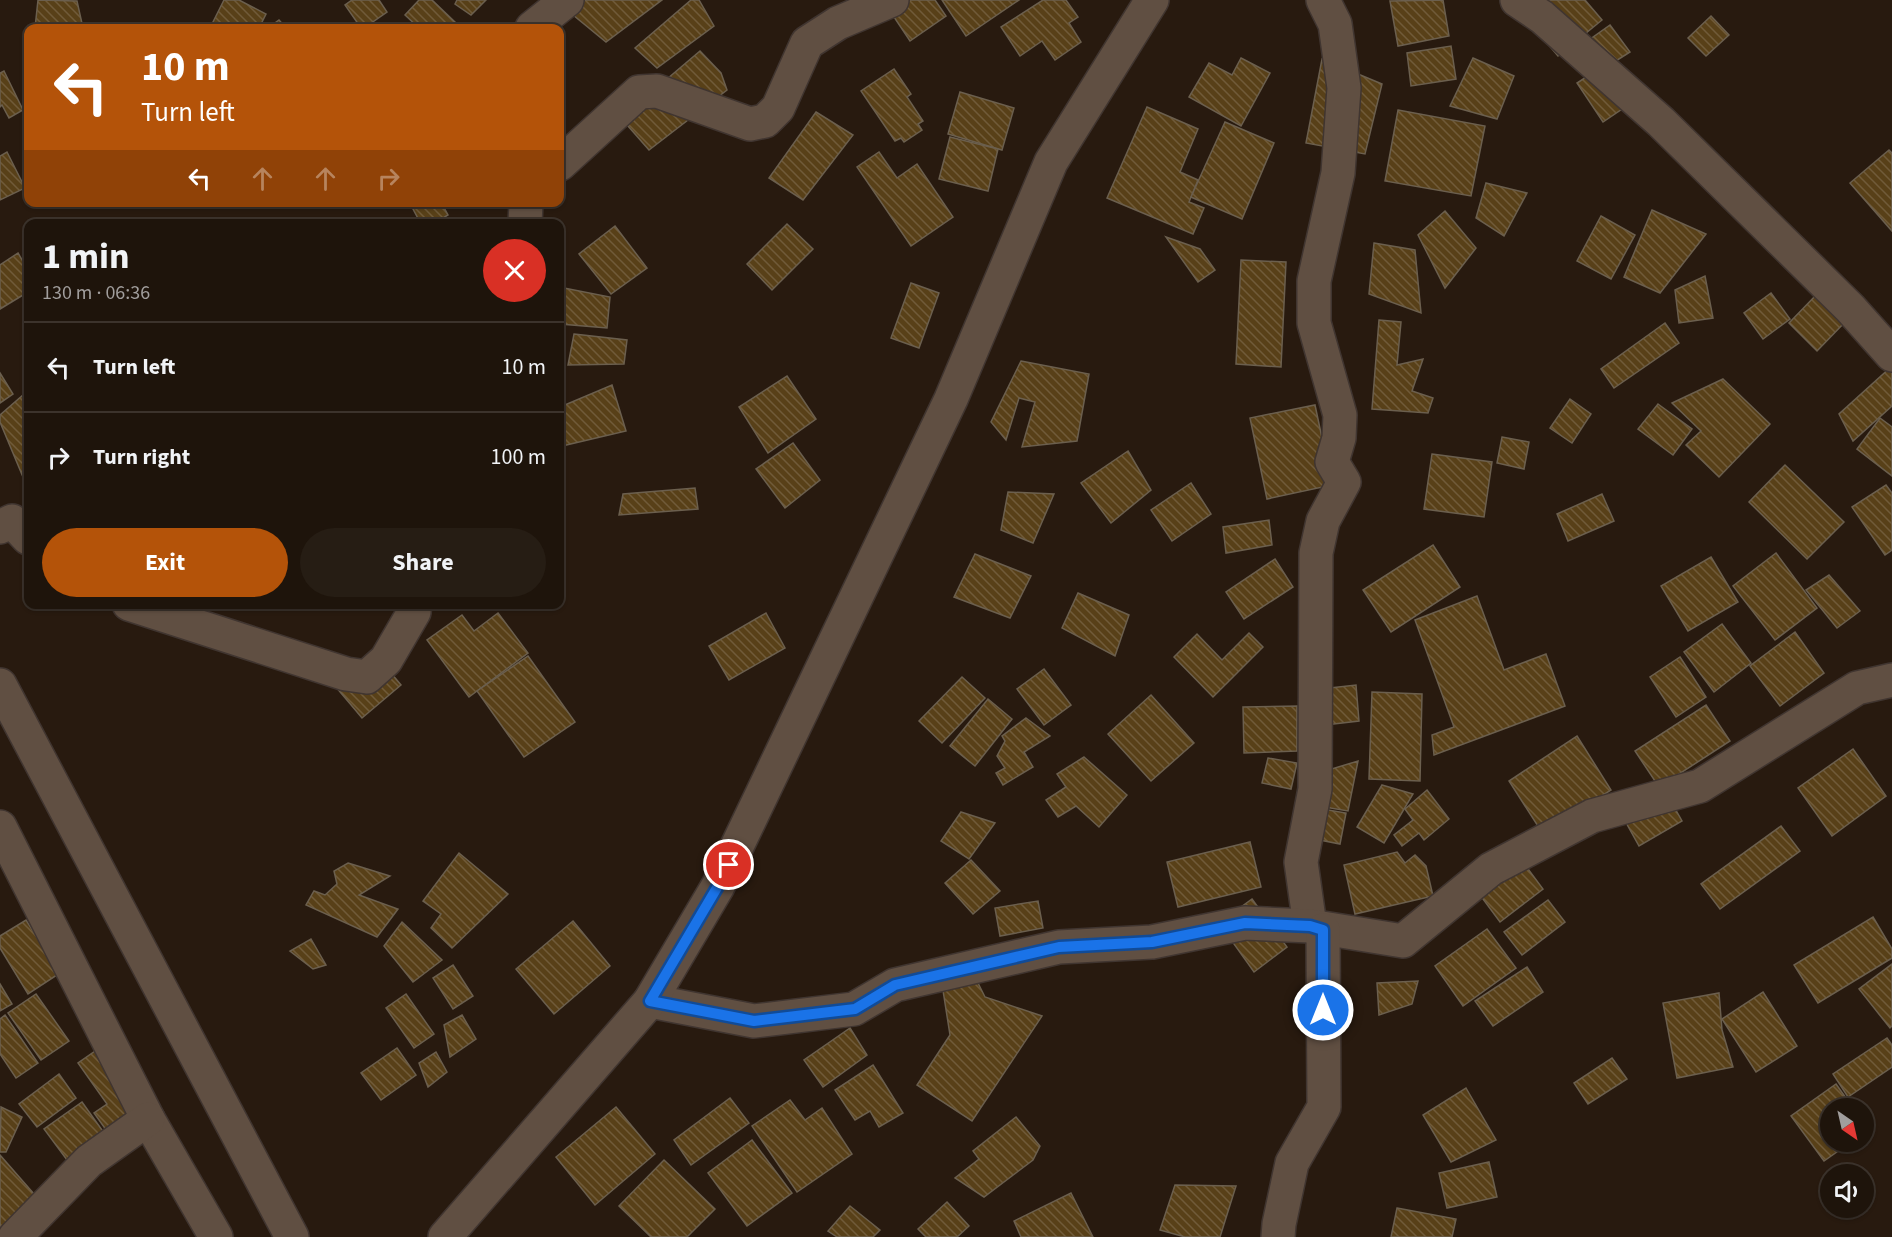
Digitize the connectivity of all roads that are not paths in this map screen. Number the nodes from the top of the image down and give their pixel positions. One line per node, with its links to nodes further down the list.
1 (567, 0): 6 (street)
2 (892, 0): 7 (street)
3 (1152, 0): 17 (street)
4 (1323, 0): 16 (street)
5 (1517, 0): 8 (street)
6 (537, 24)
7 (564, 160)
8 (1892, 355)
9 (0, 527): 10 (street)
10 (24, 534)
11 (144, 609): 12 (street)
12 (415, 609)
13 (1892, 680): 16 (street)
14 (0, 685): 21 (street)
15 (0, 827): 18 (street)
16 (1316, 928): 17 (street); 23 (street)
17 (650, 1001): 22 (street)
18 (148, 1119): 19 (street); 20 (street)
19 (15, 1237)
20 (216, 1237)
21 (292, 1237)
22 (445, 1237)
23 (1278, 1237)

